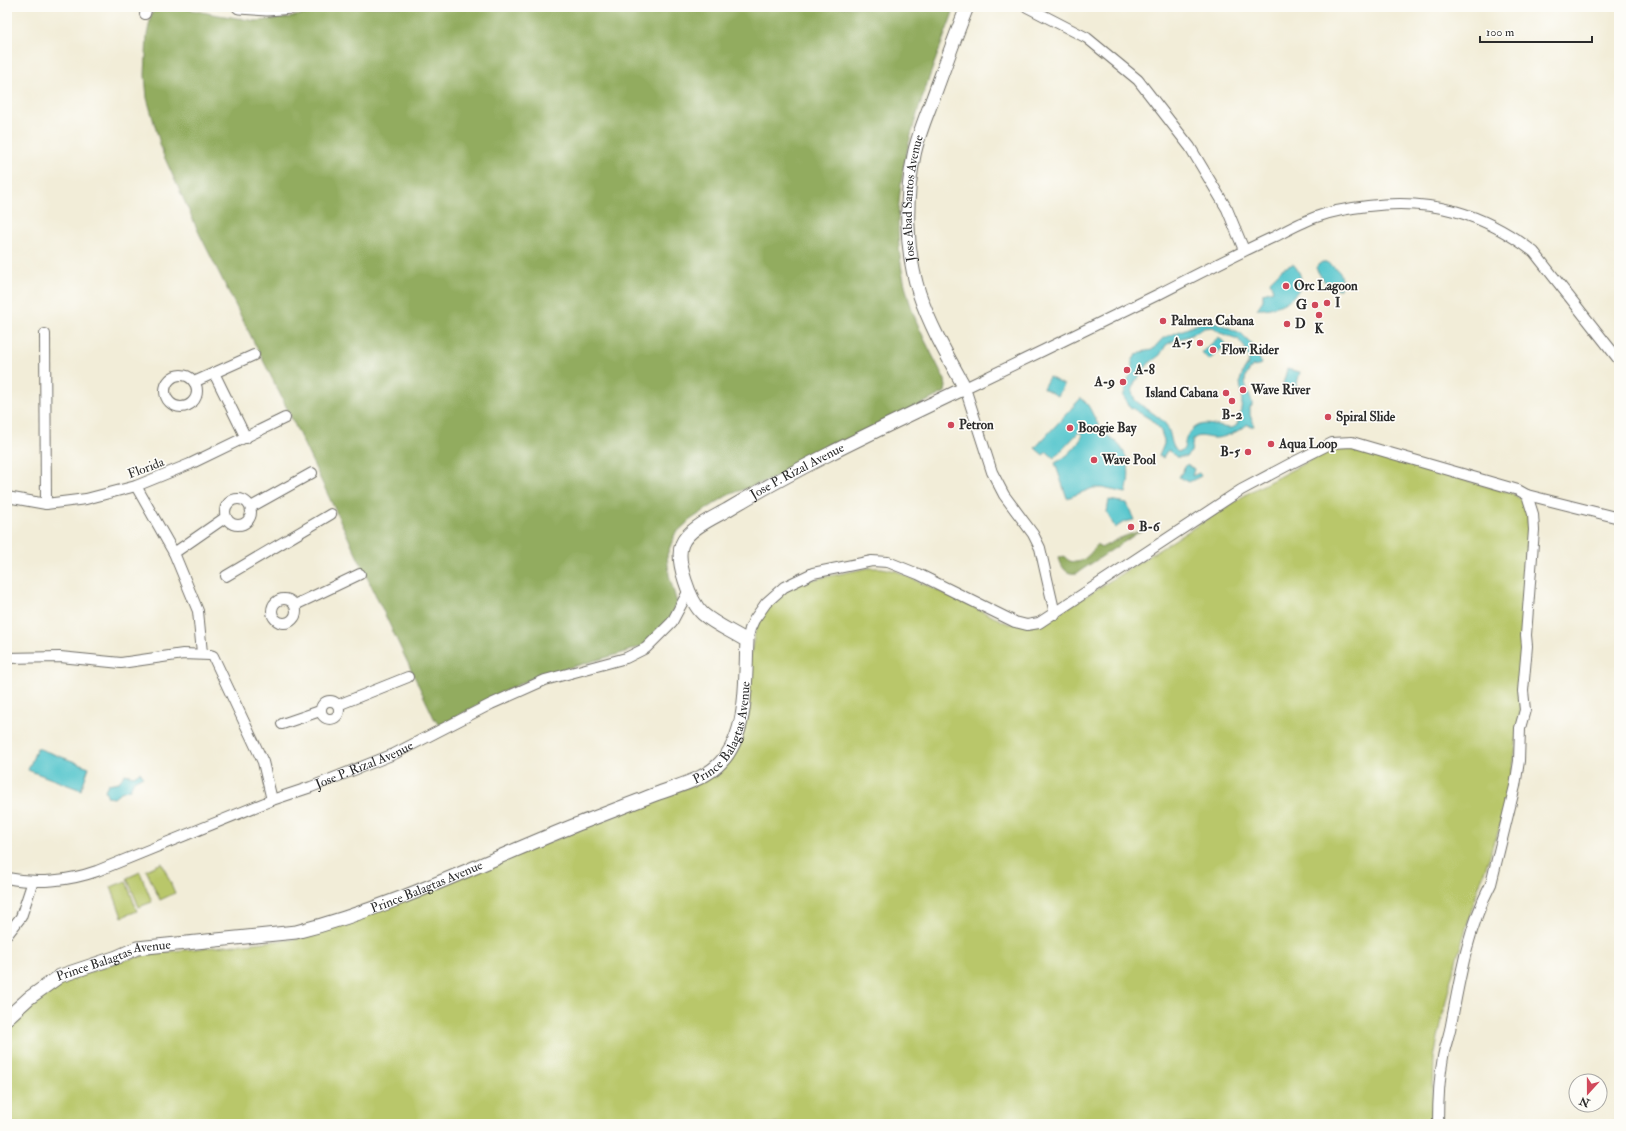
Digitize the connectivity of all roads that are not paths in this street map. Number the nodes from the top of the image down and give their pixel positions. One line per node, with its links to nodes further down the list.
1 (239, 7): 2 (main road)
2 (292, 7)
3 (967, 7): 11 (main road, Jose Abad Santos Avenue)
4 (1027, 7): 5 (street)
5 (1244, 250): 8 (street); 11 (street)
6 (44, 334): 18 (street)
7 (254, 355): 9 (street)
8 (1619, 360)
9 (214, 374): 10 (street); 13 (street)
10 (194, 382)
11 (965, 388): 26 (main road, Jose P. Rizal Avenue); 28 (street)
12 (285, 418): 13 (street, Florida)
13 (246, 438): 15 (street, Florida)
14 (312, 473): 19 (street)
15 (136, 486): 18 (street, Florida); 23 (street)
16 (1527, 495): 22 (street); 28 (street); 41 (street)
17 (7, 497): 18 (street, Florida)
18 (46, 504)
19 (251, 507): 21 (street); 21 (street)
20 (331, 514): 25 (street)
21 (226, 517): 23 (street)
22 (1619, 518)
23 (174, 553): 30 (street)
24 (360, 574): 27 (street)
25 (226, 576)
26 (689, 590): 29 (main road, Jose P. Rizal Avenue); 36 (street, Jose P. Rizal Avenue)
27 (295, 605)
28 (1055, 614): 29 (street)
29 (747, 641): 40 (main road, Prince Balagtas Avenue)
30 (202, 653): 31 (street); 36 (street)
31 (7, 658)
32 (408, 677): 33 (street)
33 (338, 705): 34 (street); 34 (street)
34 (320, 711): 35 (street)
35 (282, 724)
36 (272, 800): 38 (street, Jose P. Rizal Avenue)
37 (7, 878): 38 (street, Jose P. Rizal Avenue)
38 (33, 881): 39 (street)
39 (7, 935)
40 (7, 1018)
41 (1438, 1124)

